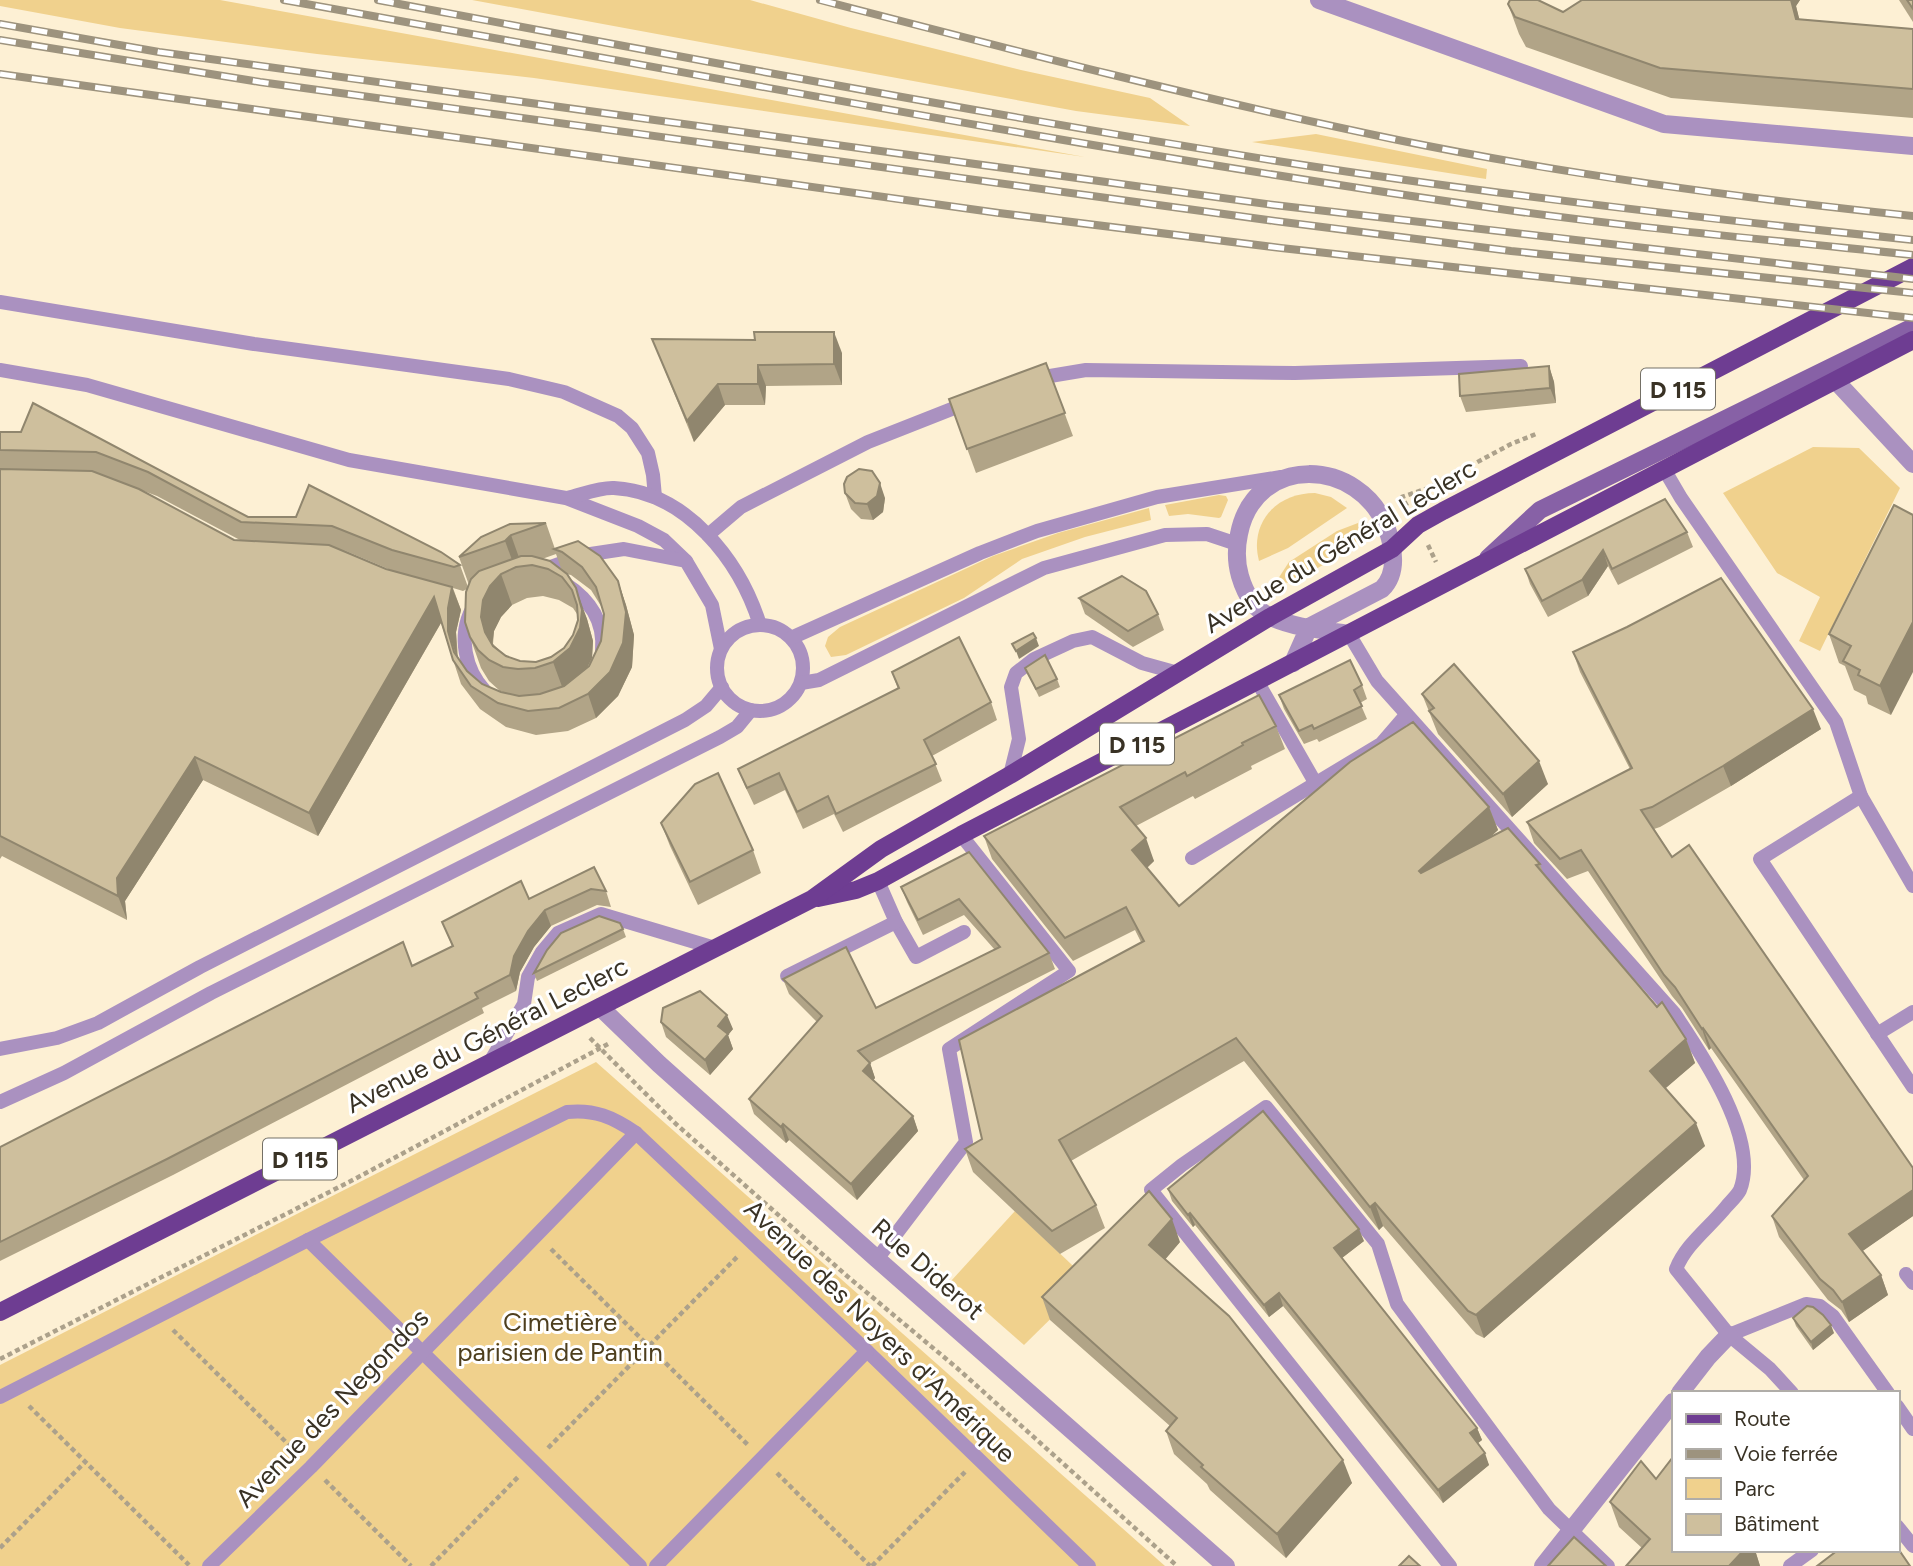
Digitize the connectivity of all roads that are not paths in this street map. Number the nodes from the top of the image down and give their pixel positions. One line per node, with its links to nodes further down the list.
1 (1319, 0): 2 (street)
2 (1913, 146)
3 (1913, 267): 19 (main road, Avenue du Général Leclerc / D 115)
4 (0, 302): 15 (lane)
5 (1913, 327): 9 (main road)
6 (1913, 340): 9 (main road, Avenue du Général Leclerc / D 115)
7 (1521, 366): 10 (lane)
8 (0, 370): 16 (lane)
9 (1835, 373): 12 (street); 13 (main road, Avenue du Général Leclerc / D 115); 21 (main road)
10 (1015, 385)
11 (978, 399): 17 (lane)
12 (1913, 464)
13 (1664, 469): 21 (main road, Avenue du Général Leclerc / D 115); 40 (lane)
14 (1289, 476): 18 (street); 19 (street); 27 (lane)
15 (655, 497): 16 (lane); 17 (lane)
16 (566, 498): 20 (lane)
17 (708, 535): 24 (lane)
18 (1237, 544): 23 (street); 33 (lane)
19 (1392, 549): 23 (main road, Avenue du Général Leclerc / D 115); 25 (street)
20 (686, 561): 28 (lane); 29 (lane, bridge)
21 (1478, 568): 26 (main road, Avenue du Général Leclerc / D 115)
22 (472, 599): 35 (lane)
23 (1270, 617): 25 (street); 31 (main road, Avenue du Général Leclerc / D 115)
24 (760, 625): 27 (lane); 28 (lane)
25 (1309, 627): 26 (street); 30 (street)
26 (1349, 634): 30 (main road, Avenue du Général Leclerc / D 115); 37 (lane)
27 (791, 638): 33 (lane)
28 (721, 649): 34 (lane)
29 (601, 661)
30 (1293, 663): 32 (main road, Avenue du Général Leclerc / D 115)
31 (1178, 673): 38 (main road, Avenue du Général Leclerc / D 115); 38 (lane)
32 (1257, 681): 39 (lane); 41 (main road, Avenue du Général Leclerc / D 115)
33 (801, 683): 36 (lane)
34 (722, 687): 36 (lane); 53 (lane)
35 (500, 703)
36 (751, 710): 56 (lane)
37 (1406, 715): 39 (lane); 61 (lane)
38 (1010, 775): 45 (main road, Avenue du Général Leclerc / D 115)
39 (1316, 783): 42 (lane)
40 (1861, 796): 44 (lane); 52 (lane)
41 (961, 835): 43 (main road, Avenue du Général Leclerc / D 115); 59 (lane)
42 (1192, 858)
43 (878, 881): 45 (main road, Avenue du Général Leclerc / D 115); 46 (lane)
44 (1913, 887)
45 (811, 899): 48 (main road, Avenue du Général Leclerc / D 115)
46 (896, 922): 47 (lane); 49 (lane)
47 (964, 932)
48 (715, 948): 50 (main road, Avenue du Général Leclerc / D 115); 54 (lane)
49 (787, 976)
50 (600, 1007): 54 (main road, Avenue du Général Leclerc / D 115); 59 (street, Rue Diderot)
51 (1913, 1012): 52 (lane)
52 (1877, 1034): 55 (lane)
53 (0, 1049)
54 (491, 1062): 60 (main road, Avenue du Général Leclerc / D 115)
55 (1913, 1087)
56 (0, 1102)
57 (635, 1133): 58 (lane, Avenue des Noyers d'Amérique); 62 (lane, Avenue des Noyers d'Amérique); 63 (lane, Avenue des Negondos)
58 (308, 1240): 63 (lane); 67 (lane, Avenue des Noyers d'Amérique)
59 (877, 1259): 79 (street, Rue Diderot)
60 (0, 1312)
61 (1729, 1335): 64 (street); 65 (lane); 66 (lane)
62 (867, 1351): 77 (lane); 78 (lane, Avenue des Noyers d'Amérique)
63 (421, 1352): 75 (lane, Avenue des Negondos); 76 (lane)
64 (1682, 1391)
65 (1790, 1391)
66 (1887, 1391)
67 (7, 1394)
68 (1672, 1403): 72 (street)
69 (1899, 1409): 70 (lane)
70 (1913, 1429)
71 (1899, 1528): 73 (lane)
72 (1571, 1532): 80 (lane); 81 (street); 82 (lane)
73 (1913, 1546)
74 (1807, 1552): 83 (lane)
75 (209, 1566)
76 (640, 1566)
77 (656, 1566)
78 (1089, 1566)
79 (1226, 1566)
80 (1450, 1566)
81 (1543, 1566)
82 (1608, 1566)
83 (1790, 1566)

